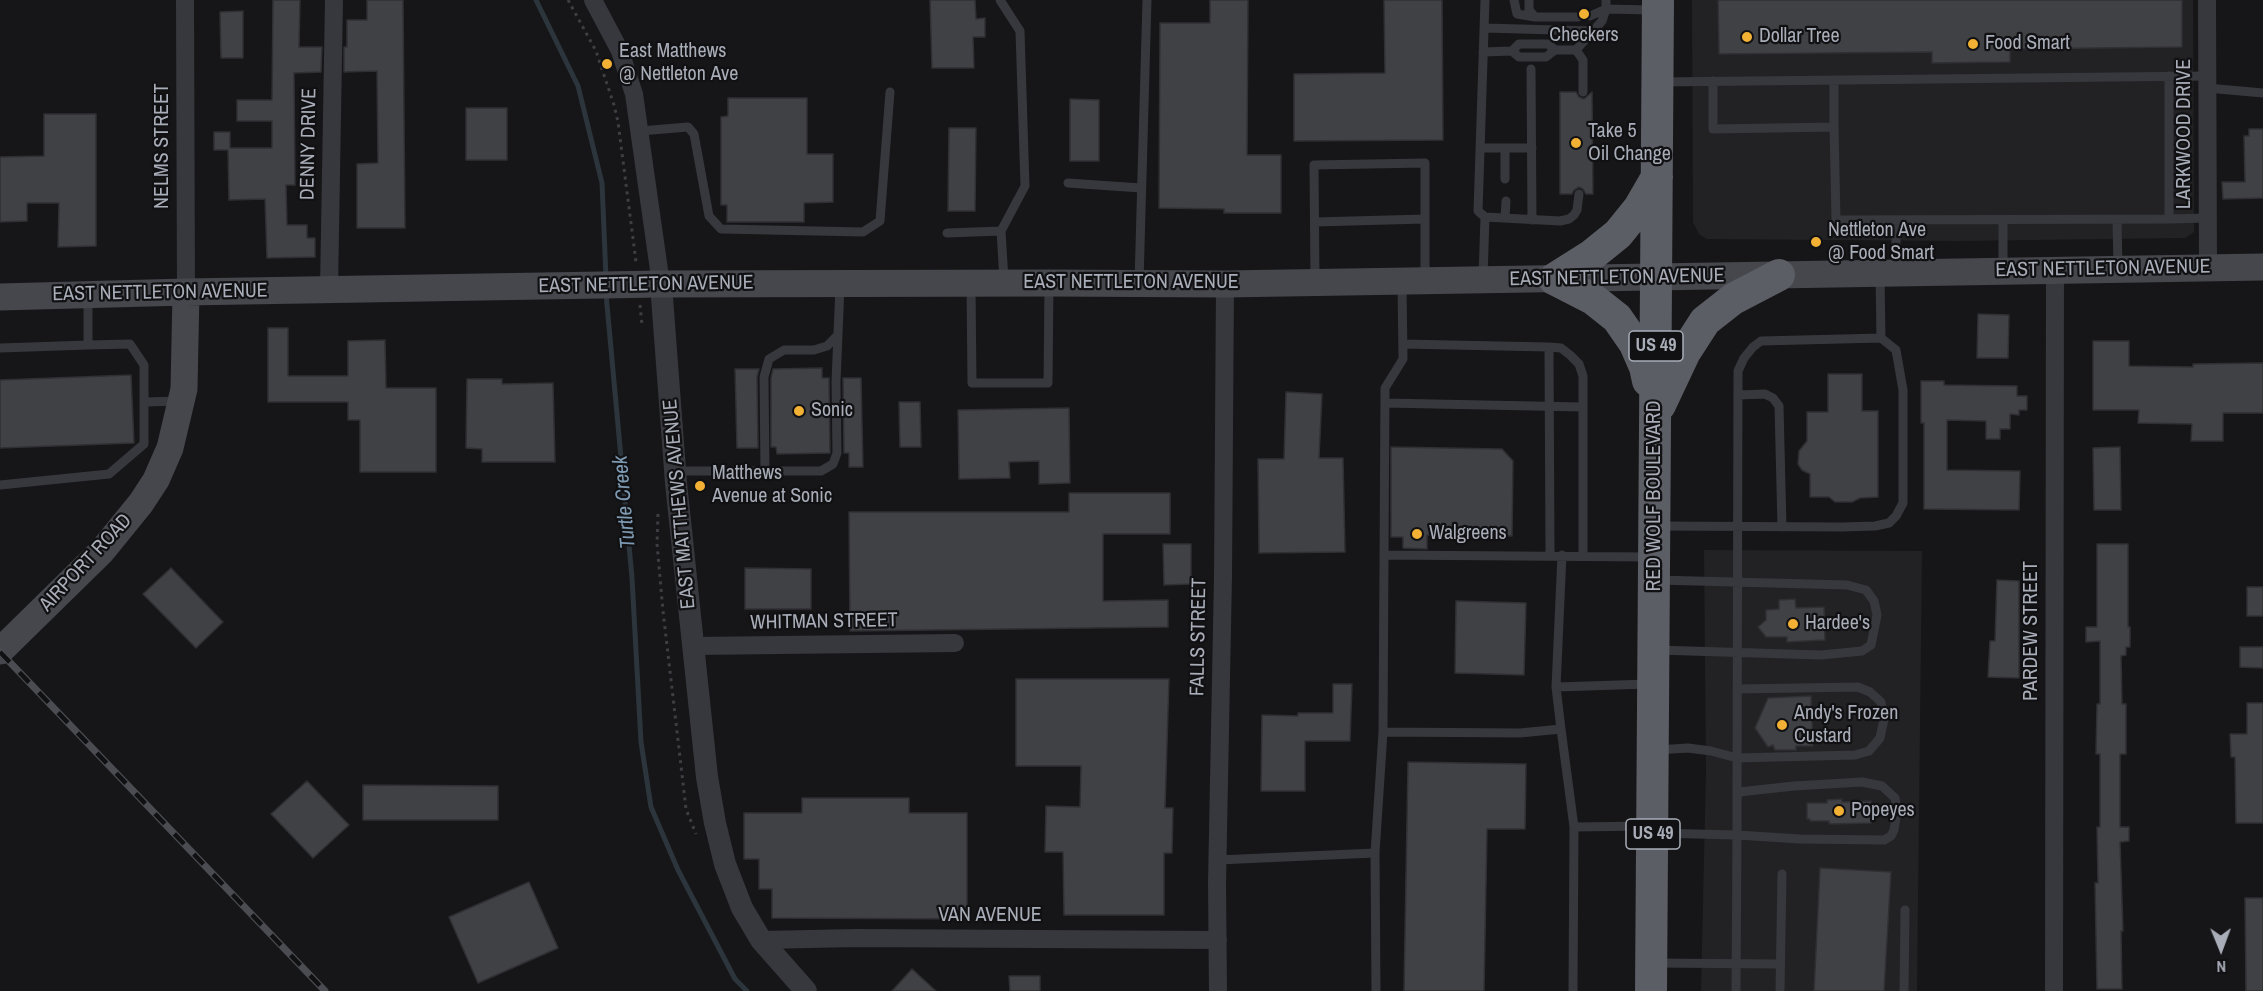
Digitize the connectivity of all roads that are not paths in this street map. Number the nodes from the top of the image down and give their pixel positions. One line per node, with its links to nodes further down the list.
1 (185, 0): 71 (street, NELMS STREET)
2 (334, 0): 70 (street, DENNY DRIVE)
3 (593, 0): 29 (street, EAST MATTHEWS AVENUE)
4 (1000, 0): 49 (lane)
5 (1147, 0): 36 (lane)
6 (1485, 0): 15 (lane)
7 (1514, 0): 13 (lane)
8 (1529, 0): 13 (lane)
9 (2207, 0): 24 (street, LARKWOOD DRIVE)
10 (1606, 5): 11 (lane); 12 (lane); 16 (lane)
11 (1658, 5): 23 (highway, RED WOLF BOULEVARD / US 49)
12 (1590, 16)
13 (1535, 17): 14 (lane)
14 (1578, 17)
15 (1485, 28): 16 (lane); 18 (lane)
16 (1592, 31): 17 (lane)
17 (1576, 50): 18 (lane); 26 (lane)
18 (1483, 52): 30 (lane)
19 (1531, 69): 32 (lane)
20 (2169, 76): 21 (lane); 24 (lane); 44 (lane)
21 (1834, 80): 22 (lane); 28 (lane)
22 (1713, 81): 23 (lane); 28 (lane)
23 (1658, 82): 33 (highway, RED WOLF BOULEVARD / US 49)
24 (2207, 82): 27 (lane); 41 (street, LARKWOOD DRIVE)
25 (890, 92): 29 (lane)
26 (1583, 92)
27 (2263, 93)
28 (1834, 127): 46 (lane)
29 (640, 131): 66 (street, EAST MATTHEWS AVENUE)
30 (1480, 148): 31 (lane); 39 (lane)
31 (1505, 148): 32 (lane); 34 (lane)
32 (1532, 148): 45 (lane)
33 (1657, 176): 58 (highway, RED WOLF BOULEVARD / US 49); 59 (highway)
34 (1505, 179)
35 (1068, 183): 36 (lane)
36 (1141, 188): 68 (lane)
37 (1579, 194): 45 (lane)
38 (1506, 201): 40 (lane)
39 (1485, 217): 40 (lane); 60 (lane)
40 (1505, 218): 45 (lane)
41 (2208, 218): 44 (lane); 51 (street, LARKWOOD DRIVE)
42 (1425, 219): 48 (lane); 48 (lane); 61 (lane)
43 (2118, 219): 44 (lane); 47 (lane); 53 (lane)
44 (2169, 219)
45 (1532, 220)
46 (1896, 220): 47 (lane); 56 (lane)
47 (2003, 220): 55 (lane)
48 (1315, 222): 65 (lane)
49 (1001, 231): 50 (lane); 63 (lane)
50 (947, 233)
51 (2208, 267): 52 (main road, EAST NETTLETON AVENUE); 53 (main road, EAST NETTLETON AVENUE)
52 (2263, 267)
53 (2118, 269): 54 (main road, EAST NETTLETON AVENUE)
54 (2055, 270): 55 (main road, EAST NETTLETON AVENUE); 131 (street, PARDEW STREET)
55 (2003, 271): 56 (main road, EAST NETTLETON AVENUE)
56 (1888, 273): 57 (main road, EAST NETTLETON AVENUE); 75 (lane)
57 (1779, 275): 58 (main road, EAST NETTLETON AVENUE); 86 (highway)
58 (1657, 277): 59 (main road, EAST NETTLETON AVENUE); 86 (highway, RED WOLF BOULEVARD / US 49)
59 (1554, 279): 60 (main road, EAST NETTLETON AVENUE); 86 (highway)
60 (1483, 280): 61 (main road, EAST NETTLETON AVENUE)
61 (1413, 281): 65 (main road, EAST NETTLETON AVENUE); 76 (lane)
62 (970, 283): 63 (main road, EAST NETTLETON AVENUE); 64 (lane); 67 (main road, EAST NETTLETON AVENUE)
63 (1004, 283): 64 (main road, EAST NETTLETON AVENUE)
64 (1049, 283): 68 (main road, EAST NETTLETON AVENUE)
65 (1315, 283): 69 (main road, EAST NETTLETON AVENUE)
66 (662, 284): 67 (main road, EAST NETTLETON AVENUE); 70 (main road, EAST NETTLETON AVENUE); 87 (street, EAST MATTHEWS AVENUE)
67 (840, 284): 74 (lane)
68 (1138, 284): 69 (main road, EAST NETTLETON AVENUE)
69 (1225, 284): 116 (street, FALLS STREET)
70 (330, 289): 71 (main road, EAST NETTLETON AVENUE)
71 (186, 292): 72 (main road, EAST NETTLETON AVENUE); 81 (main road, AIRPORT ROAD)
72 (88, 295): 73 (main road, EAST NETTLETON AVENUE); 77 (lane)
73 (0, 297)
74 (838, 335): 88 (lane); 88 (lane)
75 (1881, 338): 80 (lane); 92 (lane)
76 (1403, 344): 78 (lane); 83 (lane)
77 (88, 345): 79 (lane); 82 (lane)
78 (1549, 347): 84 (lane); 85 (lane)
79 (0, 348)
80 (1738, 395): 91 (lane); 92 (lane)
81 (181, 401): 82 (lane); 102 (main road, AIRPORT ROAD)
82 (145, 402): 89 (lane)
83 (1385, 403): 84 (lane); 93 (lane)
84 (1549, 407): 85 (lane); 94 (lane)
85 (1583, 407): 96 (lane)
86 (1656, 414): 90 (highway, RED WOLF BOULEVARD / US 49)
87 (675, 471): 88 (lane); 100 (street, EAST MATTHEWS AVENUE)
88 (765, 471)
89 (0, 485)
90 (1655, 526): 91 (lane); 97 (highway, RED WOLF BOULEVARD / US 49)
91 (1738, 527): 92 (lane); 98 (lane)
92 (1782, 527)
93 (1384, 555): 94 (lane); 108 (lane)
94 (1550, 555): 95 (lane)
95 (1562, 555): 96 (lane); 105 (lane)
96 (1583, 555): 97 (lane)
97 (1655, 568): 98 (lane); 101 (highway, RED WOLF BOULEVARD / US 49)
98 (1738, 583): 103 (lane); 103 (lane)
99 (955, 643): 100 (street, WHITMAN STREET)
100 (693, 646): 119 (street, EAST MATTHEWS AVENUE)
101 (1655, 650): 103 (lane); 104 (highway, RED WOLF BOULEVARD / US 49)
102 (0, 651)
103 (1737, 653): 106 (lane)
104 (1655, 683): 105 (lane); 109 (highway, RED WOLF BOULEVARD / US 49)
105 (1556, 687): 107 (lane)
106 (1737, 689): 110 (lane); 110 (lane)
107 (1561, 729): 108 (lane); 112 (lane)
108 (1383, 732): 115 (lane)
109 (1654, 750): 110 (lane); 113 (highway, RED WOLF BOULEVARD / US 49)
110 (1737, 758): 111 (lane)
111 (1737, 797): 114 (lane); 114 (lane)
112 (1574, 827): 113 (lane); 127 (lane)
113 (1653, 829): 114 (lane); 123 (highway, RED WOLF BOULEVARD / US 49)
114 (1737, 835): 121 (lane)
115 (1375, 853): 116 (lane); 126 (lane)
116 (1218, 860): 120 (street, FALLS STREET)
117 (1782, 874): 122 (lane)
118 (1905, 910): 130 (lane)
119 (761, 940): 120 (street, VAN AVENUE); 124 (street, EAST MATTHEWS AVENUE)
120 (1218, 940): 125 (street, FALLS STREET)
121 (1737, 963): 122 (lane); 123 (lane); 128 (lane)
122 (1780, 964): 129 (lane)
123 (1652, 977)
124 (806, 991)
125 (1218, 991)
126 (1376, 991)
127 (1573, 991)
128 (1736, 991)
129 (1780, 991)
130 (1904, 991)
131 (2054, 991)

